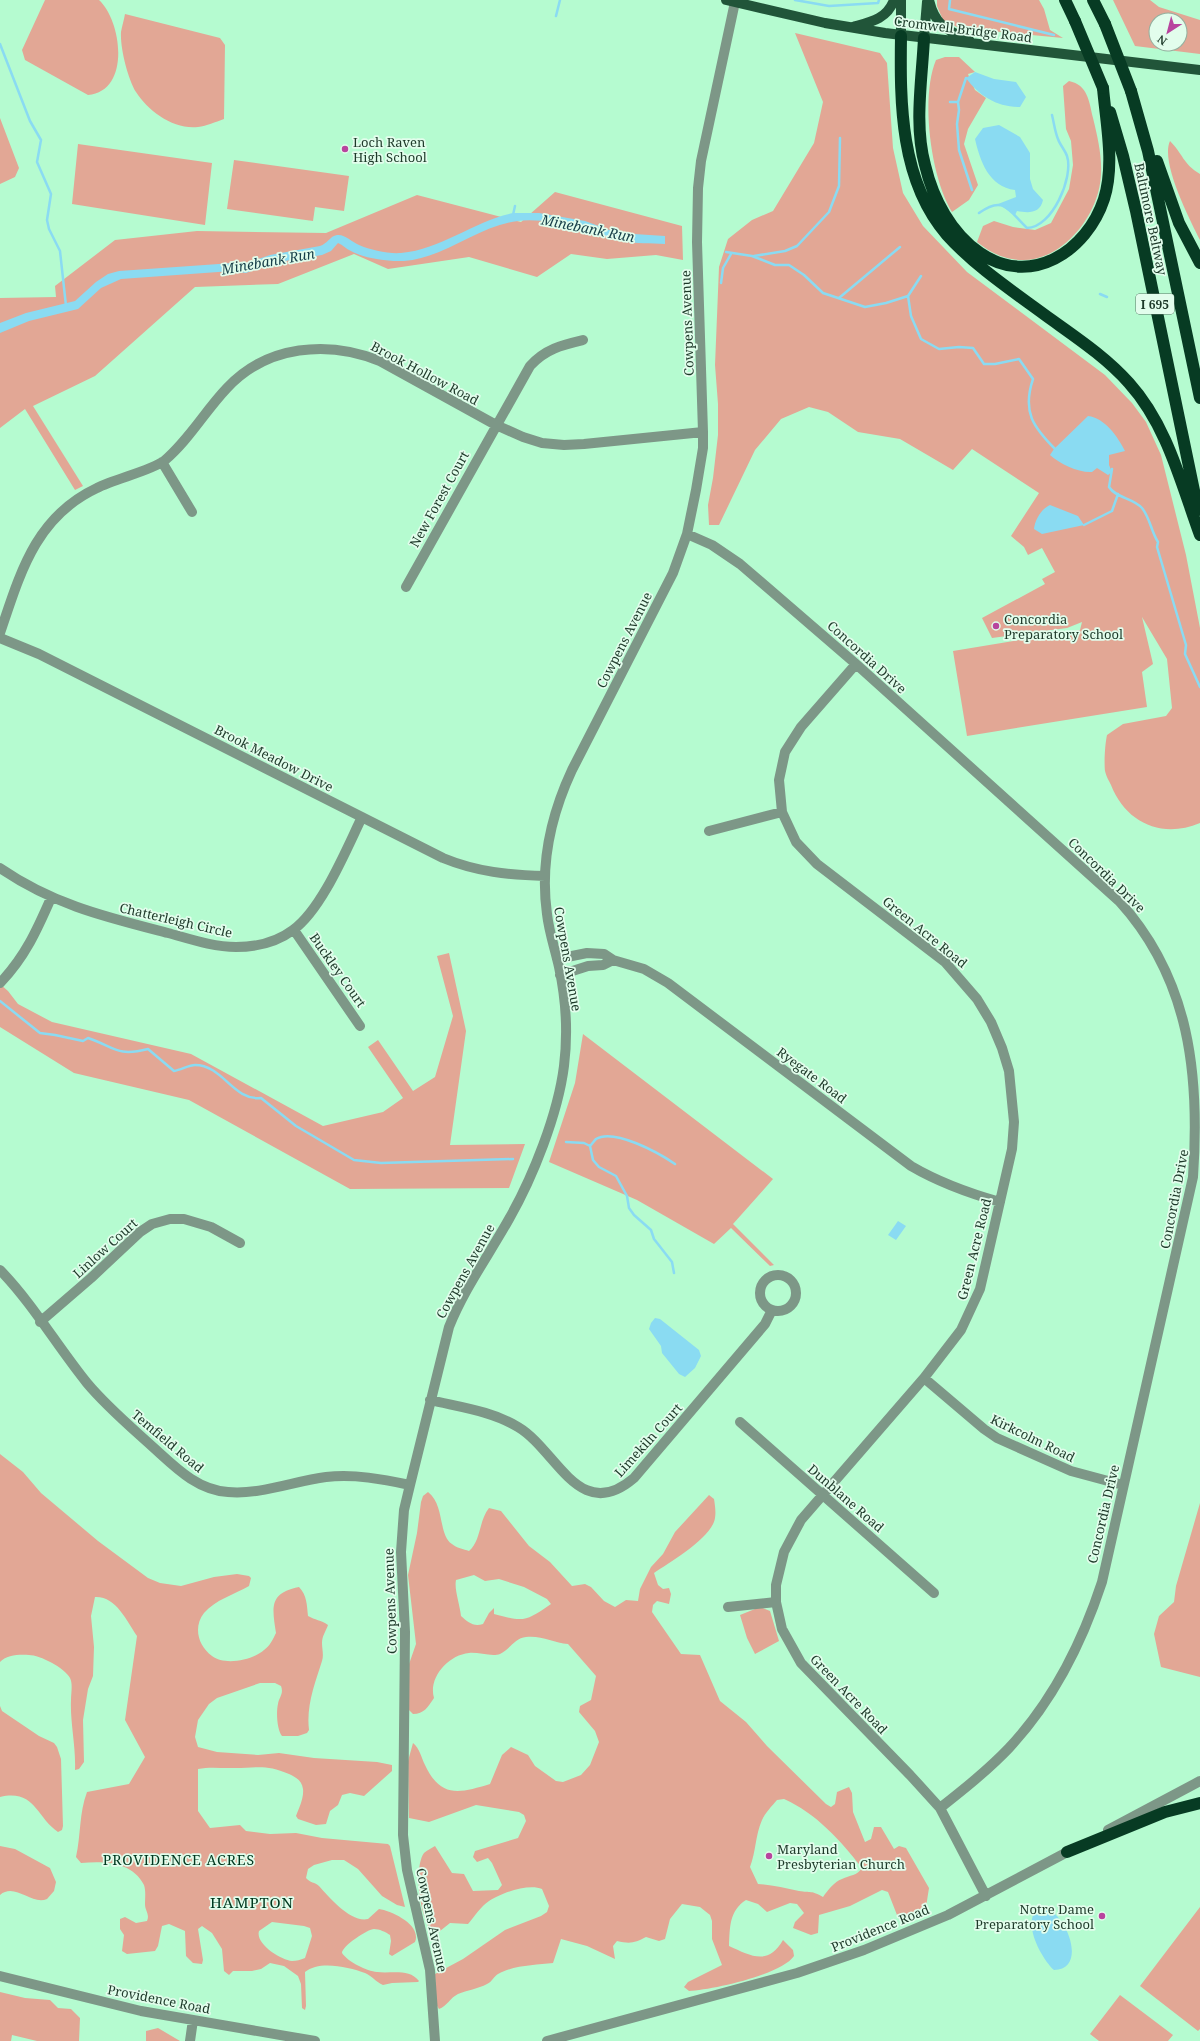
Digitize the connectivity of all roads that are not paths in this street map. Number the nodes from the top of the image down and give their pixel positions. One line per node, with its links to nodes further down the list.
1 (894, 0): 7 (main road)
2 (901, 0): 8 (main road)
3 (928, 0): 9 (main road); 10 (main road)
4 (1065, 0): 12 (highway, Baltimore Beltway / I 695, bridge)
5 (1093, 0): 13 (highway, Baltimore Beltway / I 695, bridge)
6 (731, 1): 7 (main road, Cromwell Bridge Road); 18 (street, Cowpens Avenue)
7 (851, 28): 8 (main road, Cromwell Bridge Road)
8 (901, 36): 9 (main road, Cromwell Bridge Road); 23 (highway)
9 (924, 38): 10 (main road, Cromwell Bridge Road); 12 (highway)
10 (977, 44): 11 (main road, Cromwell Bridge Road)
11 (1200, 70)
12 (1103, 88): 21 (highway, Baltimore Beltway / I 695)
13 (1132, 95): 14 (highway); 16 (highway, Baltimore Beltway / I 695)
14 (1200, 263)
15 (583, 340): 17 (street, New Forest Court)
16 (1200, 398)
17 (496, 425): 18 (street, Brook Hollow Road); 19 (street, Brook Hollow Road); 24 (street, New Forest Court)
18 (703, 432): 22 (street, Cowpens Avenue)
19 (162, 462): 20 (street); 25 (street, Brook Hollow Road)
20 (192, 512)
21 (1200, 521)
22 (687, 534): 27 (street, Concordia Drive); 32 (street, Cowpens Avenue)
23 (1200, 535)
24 (406, 587)
25 (0, 633)
26 (0, 638): 29 (street, Brook Meadow Drive)
27 (856, 664): 28 (street, Green Acre Road); 48 (street, Concordia Drive)
28 (782, 812): 30 (street); 40 (street, Green Acre Road)
29 (362, 817): 32 (street, Brook Meadow Drive); 34 (street, Chatterleigh Circle)
30 (709, 831)
31 (0, 868): 33 (street, Chatterleigh Circle)
32 (545, 876): 35 (street, Cowpens Avenue)
33 (51, 898): 34 (street, Chatterleigh Circle); 38 (street)
34 (294, 930): 39 (street, Buckley Court)
35 (557, 959): 36 (street, Ryegate Road); 37 (street, Cowpens Avenue)
36 (614, 960): 37 (street); 40 (street, Ryegate Road)
37 (560, 975): 46 (street, Cowpens Avenue)
38 (0, 983)
39 (360, 1026)
40 (1000, 1202): 45 (street, Green Acre Road)
41 (240, 1243): 44 (street, Linlow Court)
42 (0, 1270): 44 (street, Temfield Road)
43 (772, 1310): 46 (street, Limekiln Court)
44 (40, 1322): 49 (street, Temfield Road)
45 (924, 1378): 48 (street, Kirkcolm Road); 50 (street, Green Acre Road)
46 (430, 1400): 49 (street, Cowpens Avenue)
47 (740, 1422): 50 (street, Dunblane Road)
48 (1123, 1484): 56 (street, Concordia Drive)
49 (410, 1485): 63 (street, Cowpens Avenue)
50 (823, 1495): 51 (street, Dunblane Road); 52 (street, Green Acre Road)
51 (934, 1593)
52 (776, 1602): 53 (street); 56 (street, Green Acre Road)
53 (728, 1607)
54 (1200, 1781): 57 (street, Providence Road)
55 (1200, 1803): 57 (highway)
56 (940, 1808): 58 (street, Green Acre Road)
57 (1067, 1852): 58 (street, Providence Road)
58 (986, 1896): 64 (street, Providence Road)
59 (0, 1976): 60 (street, Providence Road)
60 (193, 2020): 61 (street); 62 (street, Providence Road)
61 (190, 2041)
62 (315, 2041)
63 (436, 2041)
64 (547, 2041)

